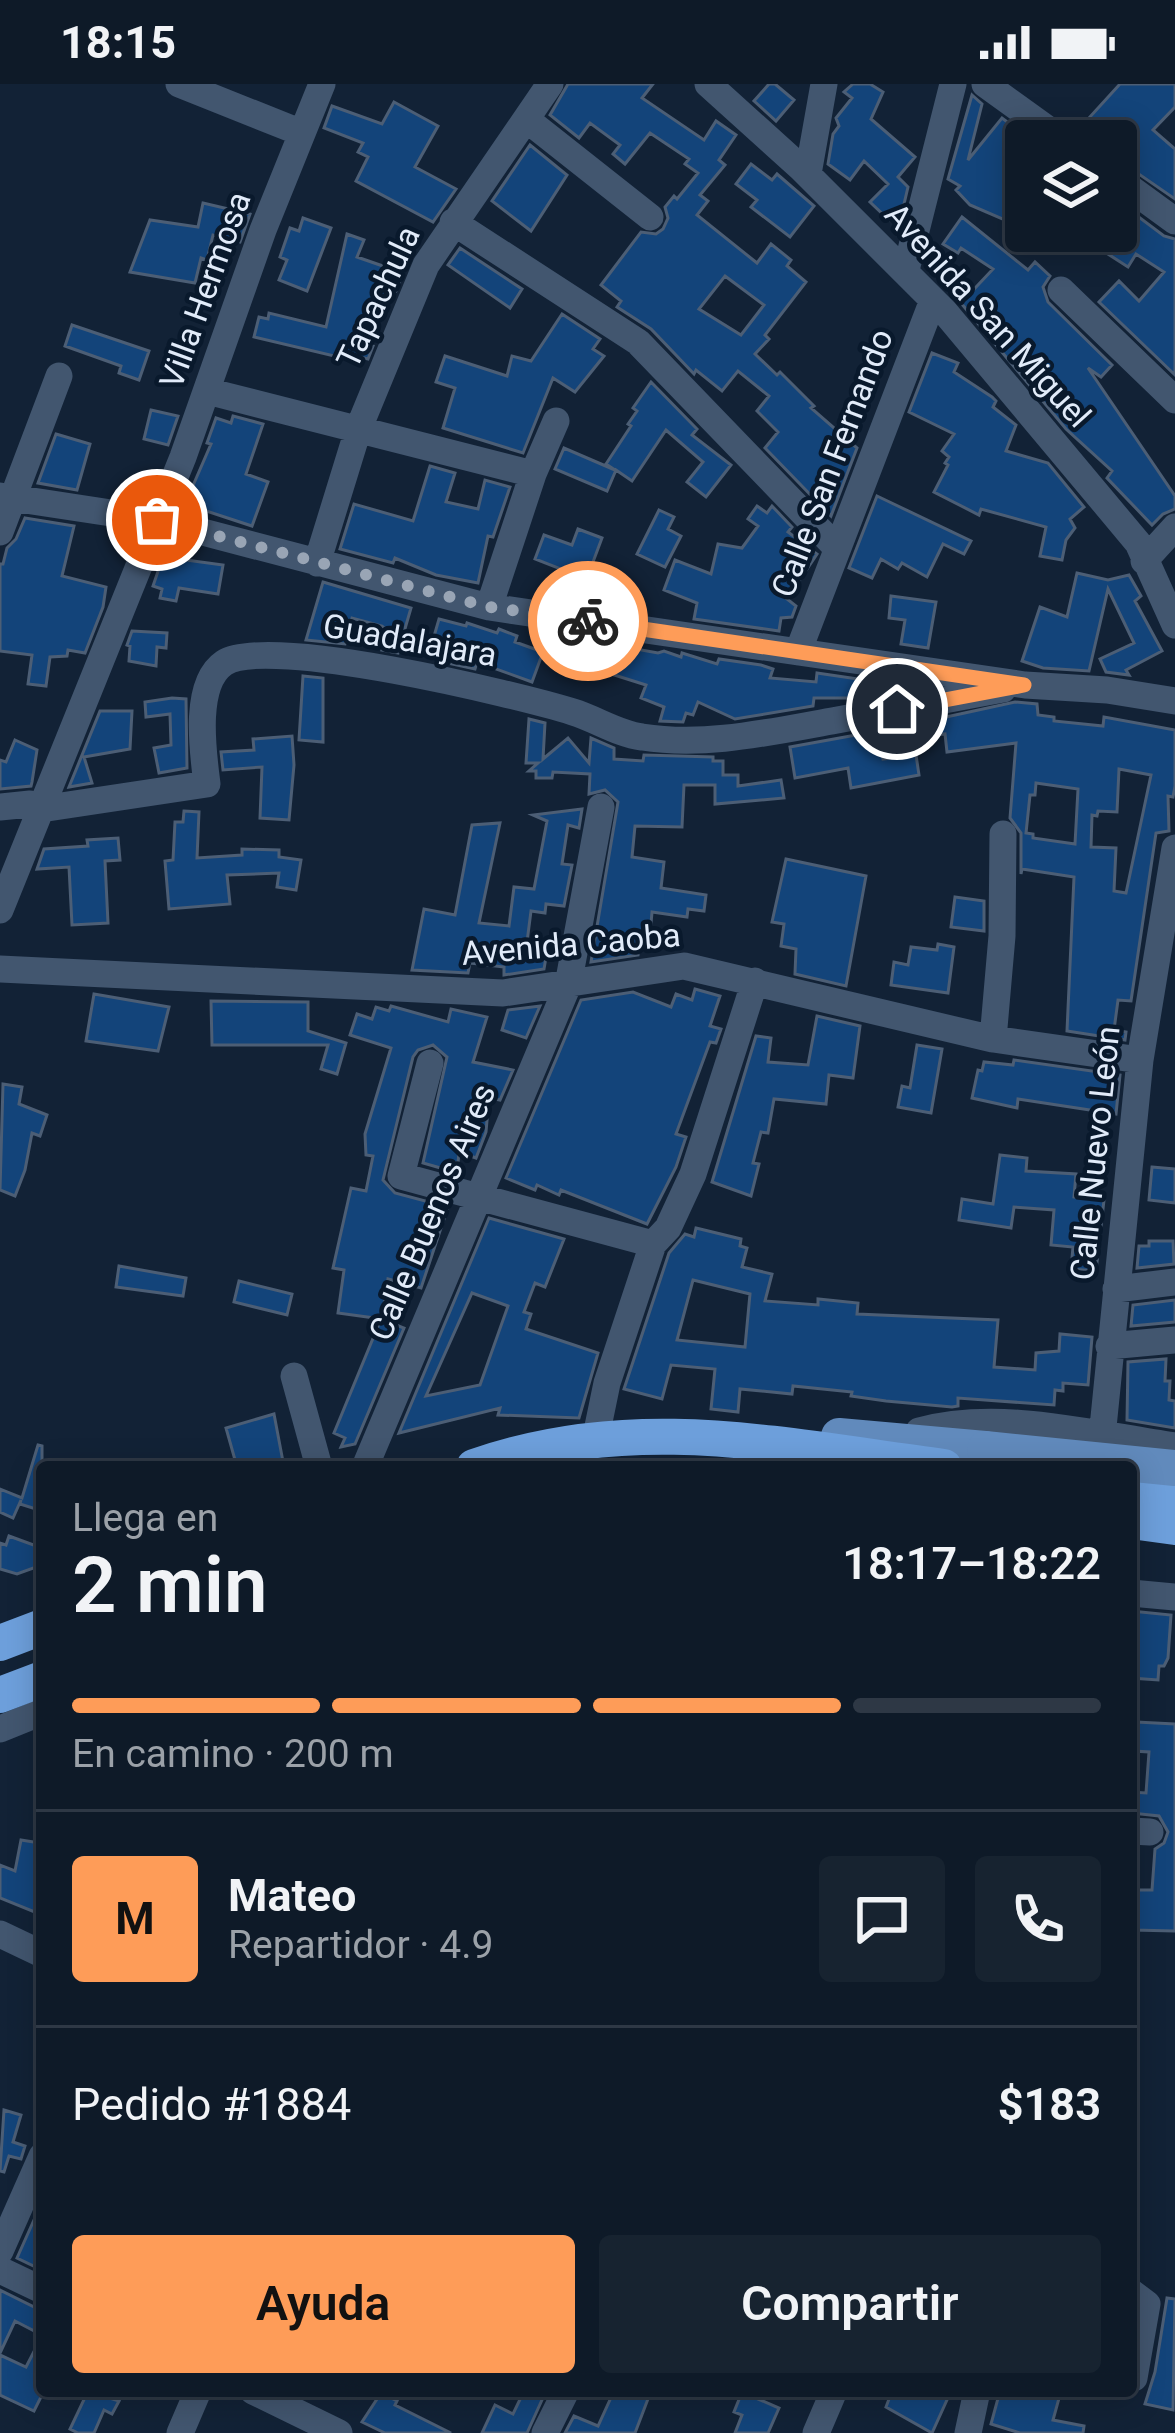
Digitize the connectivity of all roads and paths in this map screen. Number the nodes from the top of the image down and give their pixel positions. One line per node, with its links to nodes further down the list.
1 (179, 84): 10 (street)
2 (322, 84): 10 (street, Villa Hermosa)
3 (550, 84): 8 (street, Tapachula)
4 (708, 84): 11 (street, Avenida San Miguel)
5 (824, 84): 11 (street)
6 (953, 84): 16 (street)
7 (985, 84): 9 (street)
8 (526, 119): 13 (street); 15 (street, Tapachula)
9 (1035, 120)
10 (302, 134): 20 (street, Villa Hermosa)
11 (808, 174): 16 (street, Avenida San Miguel)
12 (1137, 193): 14 (street)
13 (650, 217)
14 (1175, 220)
15 (453, 222): 23 (street, Tapachula); 29 (street)
16 (906, 270): 18 (street, Avenida San Miguel)
17 (1061, 290): 21 (street)
18 (933, 300): 29 (street, Calle San Fernando); 30 (street, Avenida San Miguel)
19 (59, 376): 25 (street)
20 (207, 391): 23 (street); 26 (street, Villa Hermosa)
21 (1175, 400)
22 (556, 421): 24 (street)
23 (358, 430): 24 (street); 31 (street, Tapachula)
24 (533, 474): 32 (street)
25 (7, 497): 26 (street); 28 (street)
26 (157, 520): 31 (street); 38 (street, Villa Hermosa)
27 (1175, 526): 30 (street)
28 (0, 532)
29 (837, 548): 34 (street, Calle San Fernando)
30 (1144, 561): 33 (street, Avenida San Miguel)
31 (317, 563): 32 (street)
32 (489, 607): 34 (street)
33 (1175, 625)
34 (798, 652): 35 (street)
35 (1024, 685): 36 (street); 38 (street, Guadalajara)
36 (1175, 701)
37 (0, 807): 38 (street)
38 (36, 807): 42 (street, Villa Hermosa)
39 (601, 808): 45 (street, Calle Buenos Aires)
40 (1003, 834): 46 (street)
41 (1174, 861): 47 (street, Calle Nuevo León)
42 (0, 910)
43 (0, 969): 45 (street, Avenida Caoba)
44 (754, 981): 45 (street, Avenida Caoba); 46 (street, Avenida Caoba); 50 (street)
45 (568, 986): 49 (street, Calle Buenos Aires)
46 (992, 1039): 47 (street, Avenida Caoba)
47 (1140, 1060): 52 (street, Calle Nuevo León)
48 (430, 1063): 49 (street)
49 (478, 1196): 50 (street); 62 (street, Calle Buenos Aires)
50 (653, 1244): 57 (street)
51 (1175, 1282): 52 (street)
52 (1116, 1289): 54 (street, Calle Nuevo León)
53 (1175, 1340): 54 (street)
54 (1109, 1346): 56 (street, Calle Nuevo León)
55 (294, 1376): 61 (street)
56 (1101, 1436): 59 (street); 60 (street); 65 (street, Calle Nuevo León)
57 (595, 1441): 58 (highway); 63 (highway)
58 (757, 1441): 59 (main road); 64 (highway)
59 (914, 1444): 66 (main road, bridge)
60 (1175, 1447)
61 (317, 1461)
62 (367, 1461)
63 (502, 1461)
64 (901, 1461)
65 (1099, 1461)
66 (1105, 1461)
67 (1137, 1464): 68 (main road, bridge)
68 (1175, 1468)
69 (1137, 1492): 70 (highway)
70 (1175, 1496)
71 (1137, 1594): 72 (street)
72 (1175, 1597)
73 (36, 1629): 74 (highway)
74 (0, 1643)
75 (36, 1681): 76 (highway)
76 (0, 1695)
77 (36, 1714): 78 (street)
78 (0, 1729)
79 (0, 1934): 80 (street)
80 (36, 1951)
81 (36, 2170): 82 (street)
82 (0, 2251)
83 (0, 2270): 84 (street)
84 (36, 2287)
85 (1137, 2296): 86 (street)
86 (1137, 2361)
87 (195, 2397): 92 (street)
88 (265, 2397): 93 (street)
89 (563, 2397): 94 (street)
90 (831, 2397): 95 (street)
91 (976, 2397): 96 (street)
92 (179, 2433)
93 (339, 2433)
94 (545, 2433)
95 (816, 2433)
96 (968, 2433)

